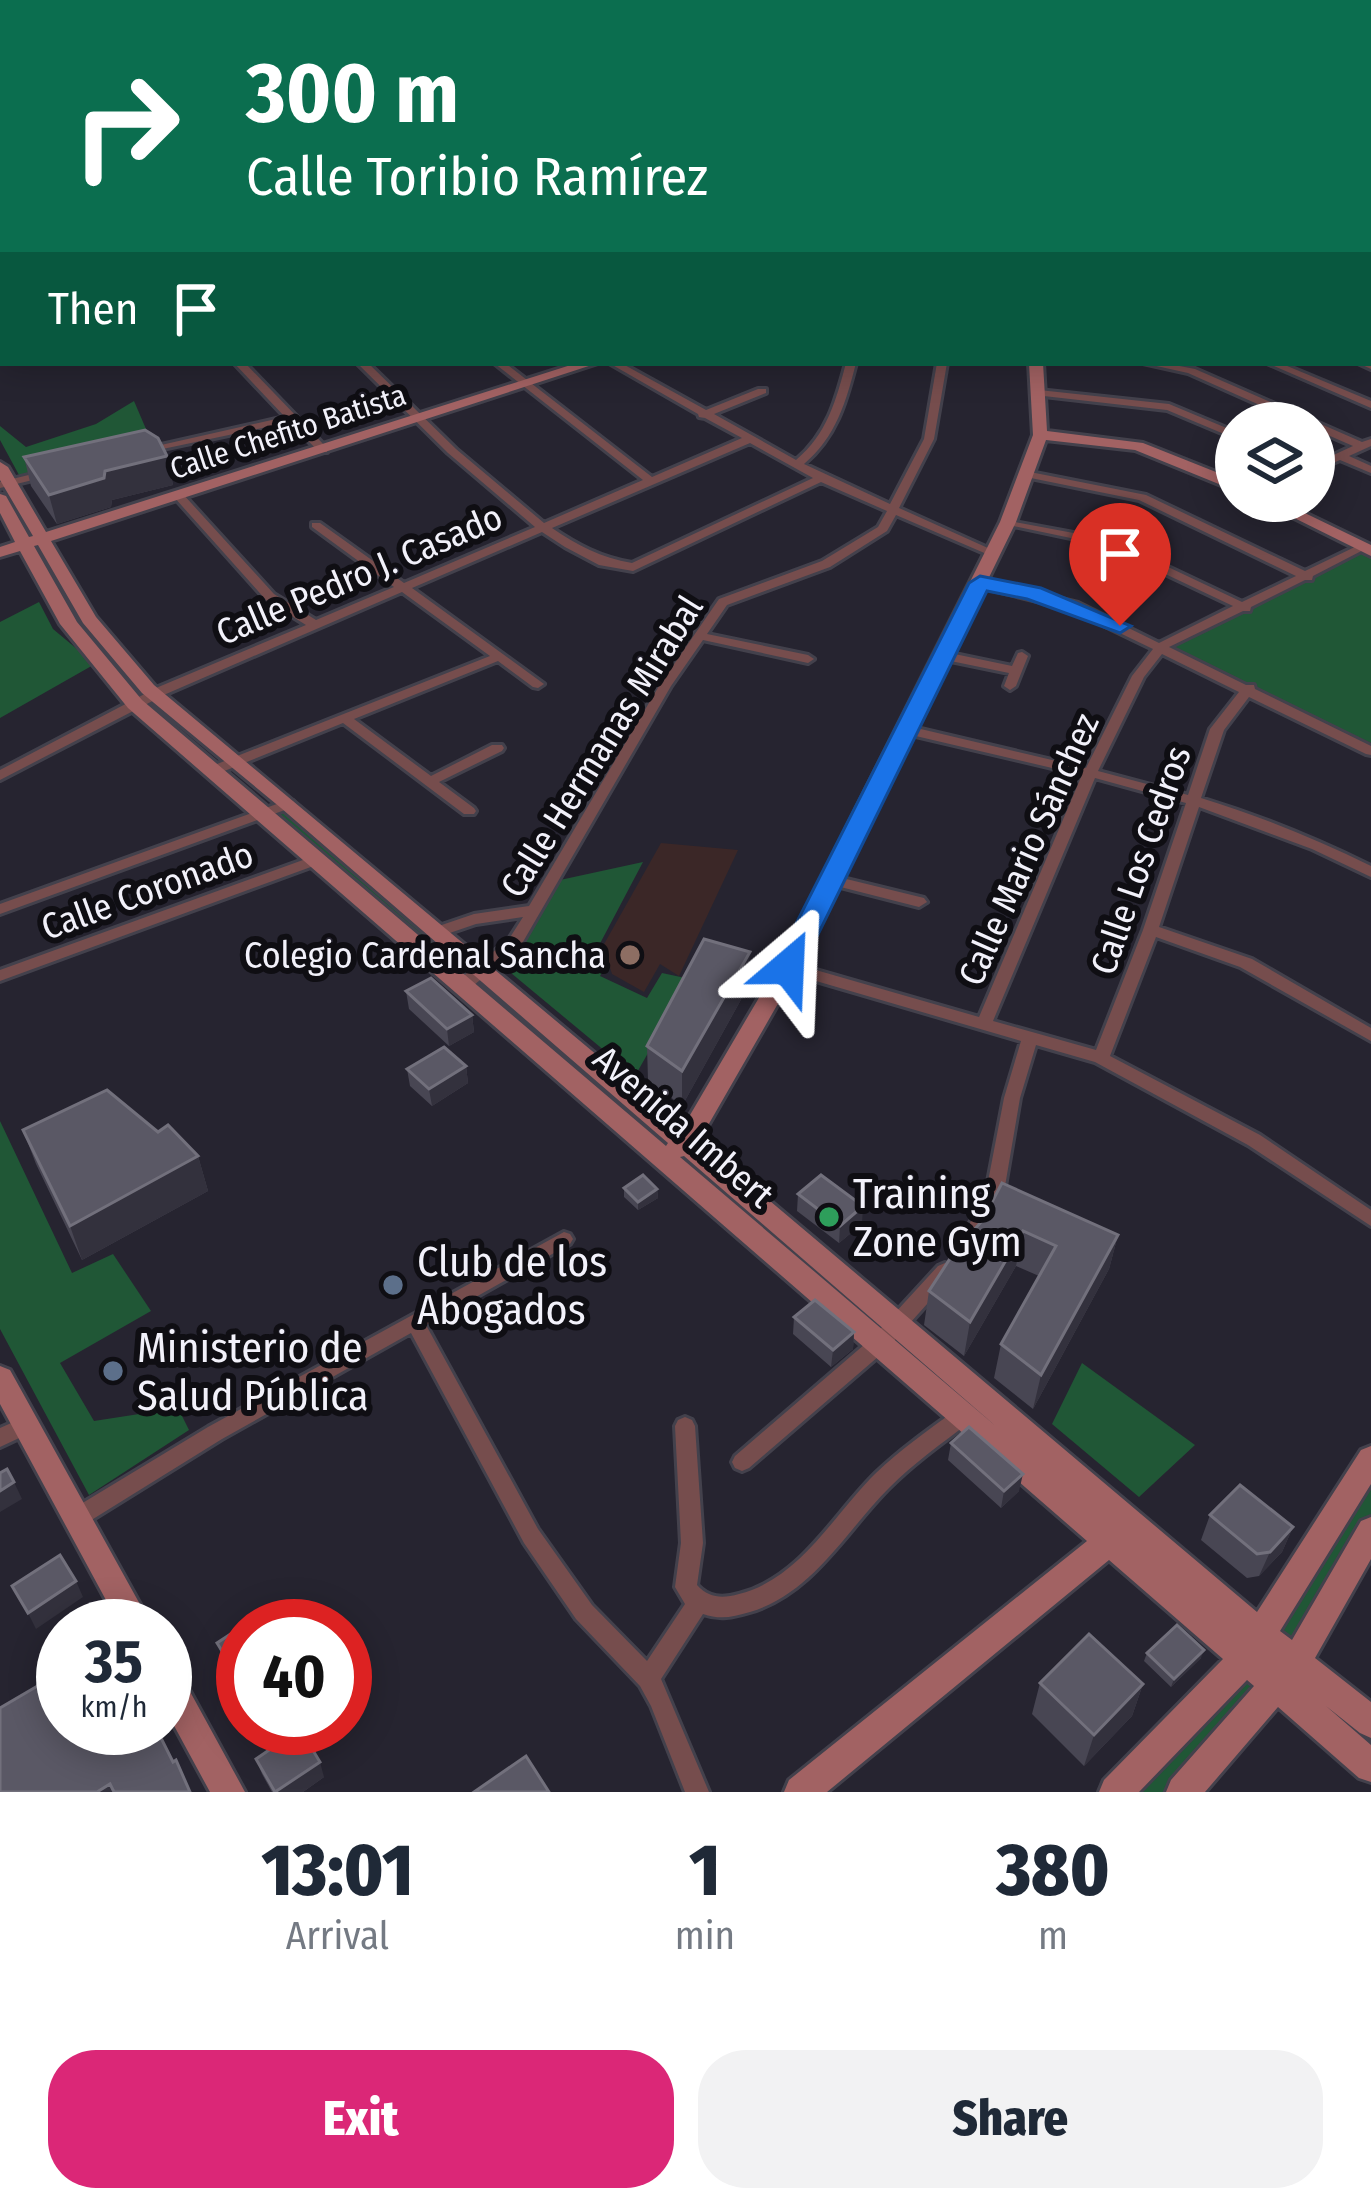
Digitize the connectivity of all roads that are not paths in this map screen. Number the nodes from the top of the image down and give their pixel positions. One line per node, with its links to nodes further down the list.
1 (244, 366): 19 (street)
2 (365, 366): 20 (street)
3 (503, 366): 11 (street)
4 (582, 366): 11 (main road, Calle Chefito Batista)
5 (619, 366): 18 (street)
6 (850, 366): 30 (street)
7 (941, 366): 39 (street, Calle Hermanas Mirabal)
8 (1036, 366): 14 (main road)
9 (1164, 366): 16 (street)
10 (1279, 366): 15 (street)
11 (527, 384): 20 (main road, Calle Chefito Batista); 36 (street)
12 (762, 391): 18 (street)
13 (1371, 391): 15 (street)
14 (1039, 393): 21 (street); 23 (main road)
15 (1354, 398): 17 (street)
16 (1261, 402)
17 (1371, 405)
18 (703, 416): 24 (street)
19 (292, 418): 26 (street); 27 (street)
20 (419, 418): 26 (main road, Calle Chefito Batista); 43 (street)
21 (1215, 427)
22 (1335, 433): 25 (street)
23 (1040, 435): 33 (main road); 34 (main road)
24 (747, 440): 30 (street); 36 (street, Calle Pedro J. Casado)
25 (1366, 444): 28 (street)
26 (323, 450): 38 (main road, Calle Chefito Batista)
27 (130, 455)
28 (1340, 456): 29 (street); 31 (street)
29 (1335, 458)
30 (796, 465): 35 (street)
31 (1371, 470)
32 (60, 471): 37 (street)
33 (1024, 474): 40 (main road); 47 (street)
34 (1215, 477)
35 (820, 478): 39 (street); 43 (street)
36 (651, 481): 43 (street, Calle Pedro J. Casado)
37 (2, 483): 44 (main road, Avenida Imbert)
38 (178, 495): 44 (main road, Calle Chefito Batista); 51 (street)
39 (891, 510): 46 (street); 52 (street, Calle Hermanas Mirabal)
40 (1008, 522): 46 (main road); 50 (street)
41 (1311, 522): 45 (main road)
42 (316, 525): 49 (street)
43 (542, 528): 49 (street, Calle Pedro J. Casado)
44 (21, 546): 60 (main road, Avenida Imbert)
45 (1367, 549): 47 (street)
46 (993, 554): 48 (main road)
47 (1308, 577): 50 (street)
48 (980, 583): 53 (street); 55 (main road)
49 (403, 587): 51 (street, Calle Pedro J. Casado); 54 (street)
50 (1246, 608): 53 (street)
51 (315, 626): 60 (street, Calle Pedro J. Casado)
52 (700, 636): 56 (street); 78 (street, Calle Hermanas Mirabal)
53 (1162, 646): 59 (street); 66 (street, Calle Mario Sánchez)
54 (500, 656): 57 (street); 61 (street)
55 (945, 656): 58 (street); 62 (main road)
56 (808, 659)
57 (538, 684)
58 (1010, 686)
59 (1249, 688): 64 (street); 69 (street, Calle Los Cedros)
60 (144, 699): 65 (main road, Avenida Imbert); 67 (street, Calle Pedro J. Casado)
61 (346, 719): 65 (street); 68 (street)
62 (908, 730): 66 (street); 75 (main road)
63 (497, 748): 68 (street)
64 (1371, 751)
65 (222, 767): 70 (main road, Avenida Imbert); 72 (main road, Avenida Imbert)
66 (1089, 775): 69 (street); 85 (street, Calle Mario Sánchez)
67 (0, 776)
68 (429, 782): 71 (street)
69 (1192, 801): 74 (street); 79 (street, Calle Los Cedros)
70 (288, 804): 72 (street); 80 (main road, Avenida Imbert)
71 (470, 811)
72 (263, 815): 73 (main road, Avenida Imbert); 77 (street)
73 (314, 861): 83 (street, Calle Coronado); 84 (main road, Avenida Imbert)
74 (1371, 872)
75 (830, 880): 76 (street); 81 (main road)
76 (919, 902)
77 (0, 909)
78 (534, 910): 80 (street); 82 (street, Calle Hermanas Mirabal)
79 (1151, 930): 86 (street); 88 (street, Calle Los Cedros)
80 (438, 932): 82 (main road, Avenida Imbert)
81 (788, 967): 85 (street); 89 (main road)
82 (484, 971): 84 (street, Calle Hermanas Mirabal); 89 (main road, Avenida Imbert)
83 (0, 976)
84 (462, 986): 90 (main road, Avenida Imbert)
85 (984, 1023): 87 (street)
86 (1371, 1035)
87 (1031, 1036): 88 (street); 94 (street)
88 (1101, 1058): 91 (street)
89 (686, 1142): 90 (main road); 94 (main road, Avenida Imbert)
90 (664, 1160): 95 (main road, Avenida Imbert)
91 (1371, 1219)
92 (564, 1240): 93 (street)
93 (416, 1324): 102 (street); 109 (street)
94 (898, 1324): 95 (street); 104 (main road, Avenida Imbert)
95 (879, 1344): 97 (main road, Avenida Imbert); 101 (street)
96 (0, 1378): 99 (main road)
97 (963, 1416): 104 (main road, Avenida Imbert); 106 (street)
98 (685, 1426): 106 (street)
99 (14, 1431): 102 (main road)
100 (1371, 1459): 107 (main road)
101 (742, 1462)
102 (78, 1517): 105 (main road)
103 (1371, 1531): 108 (main road)
104 (1120, 1533): 107 (main road, Avenida Imbert); 115 (main road)
105 (122, 1599)
106 (699, 1602): 109 (street)
107 (1252, 1647): 108 (main road, Avenida Imbert); 116 (main road)
108 (1286, 1672): 110 (main road, Avenida Imbert); 112 (main road, Avenida Imbert); 117 (main road)
109 (647, 1678): 114 (street)
110 (1371, 1722)
111 (192, 1726): 113 (main road)
112 (1371, 1766)
113 (228, 1792)
114 (698, 1792)
115 (801, 1792)
116 (1115, 1792)
117 (1183, 1792)

